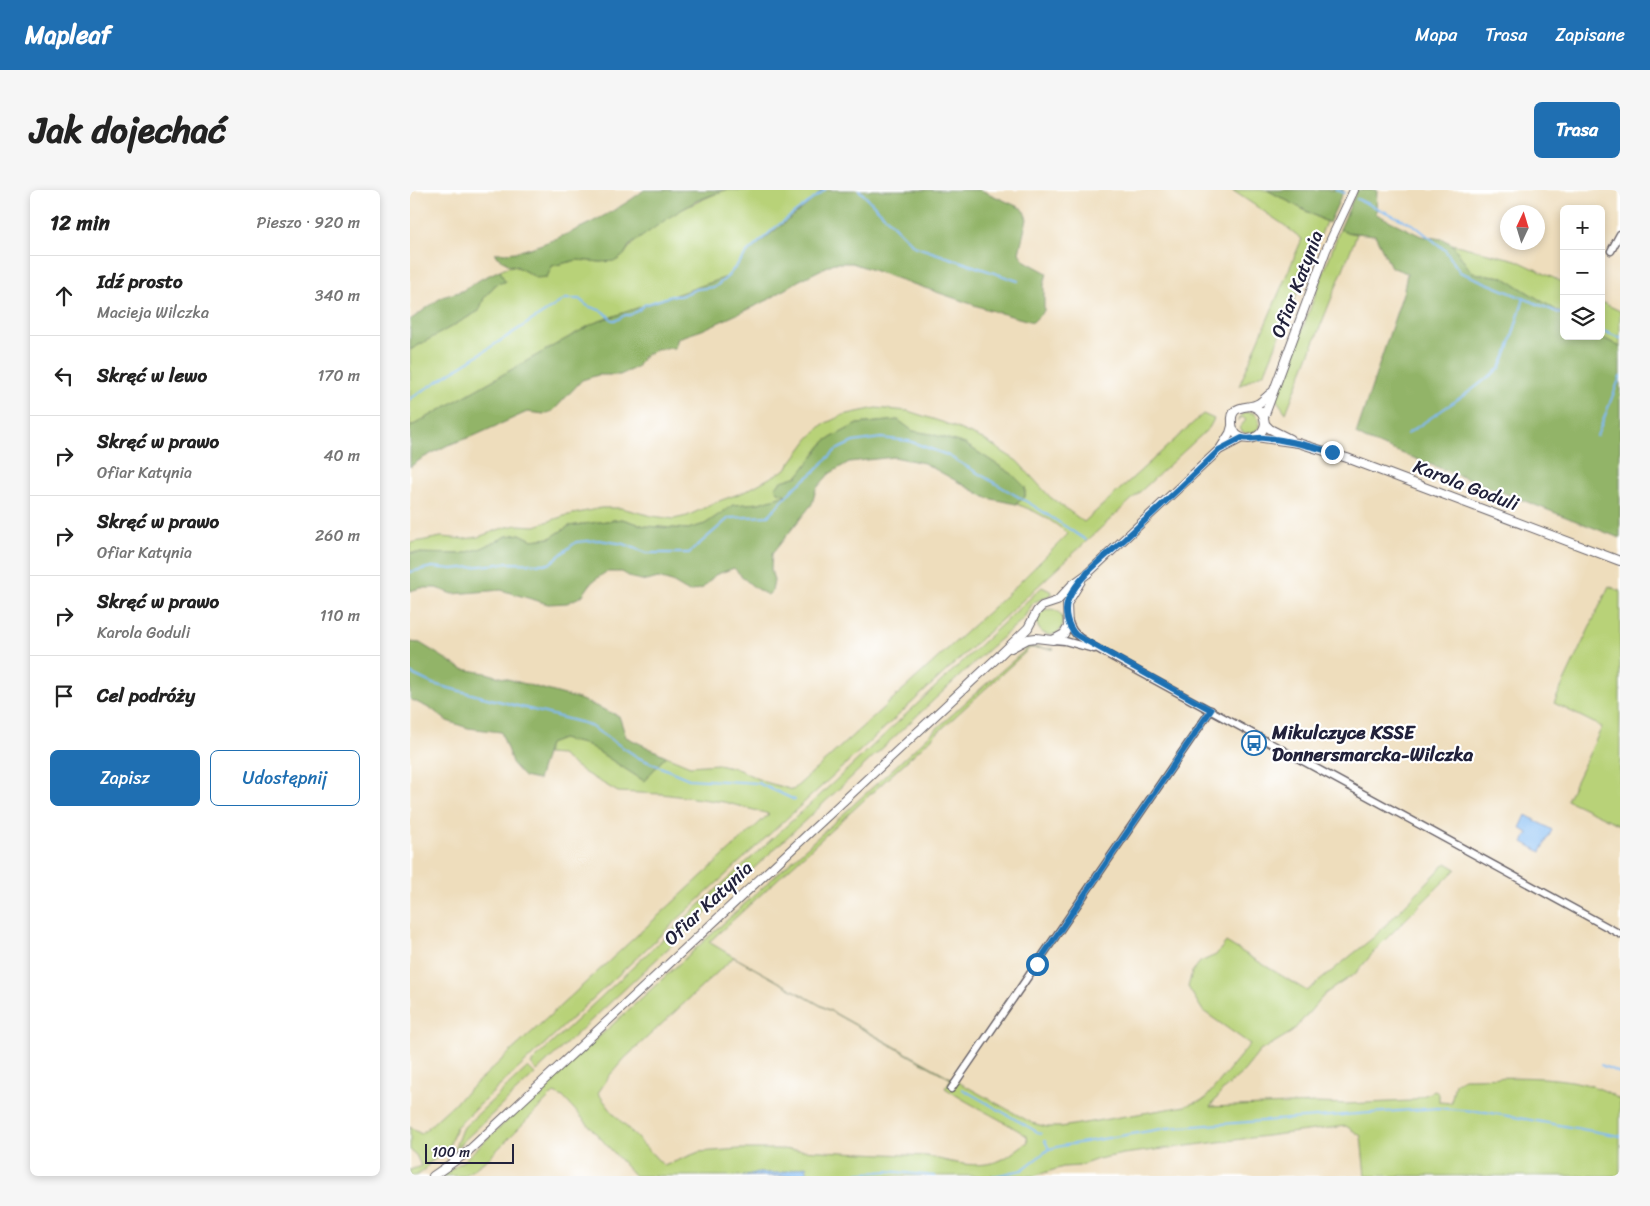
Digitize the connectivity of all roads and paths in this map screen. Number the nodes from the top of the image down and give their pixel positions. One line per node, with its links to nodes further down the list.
1 (1354, 190): 4 (street, Ofiar Katynia)
2 (1620, 234): 3 (street)
3 (1611, 251)
4 (1273, 390): 5 (street); 6 (street, Ofiar Katynia)
5 (1251, 406): 6 (street); 7 (street)
6 (1265, 420): 8 (street); 10 (street, Karola Goduli)
7 (1232, 426): 9 (street); 11 (street, Ofiar Katynia)
8 (1256, 437): 9 (street); 10 (street, Karola Goduli)
9 (1242, 438): 11 (street, Ofiar Katynia)
10 (1298, 443): 12 (street, Karola Goduli)
11 (1219, 450): 13 (street, Ofiar Katynia)
12 (1620, 561)
13 (1087, 574): 14 (street, Ofiar Katynia); 15 (street, Ofiar Katynia)
14 (1048, 605): 15 (street); 16 (street, Ofiar Katynia)
15 (1068, 618): 18 (street, Ofiar Katynia); 20 (street)
16 (1032, 620): 17 (street); 19 (street, Ofiar Katynia)
17 (1041, 638): 18 (street, Ofiar Katynia); 19 (street, Ofiar Katynia)
18 (1053, 640): 20 (street)
19 (1003, 652): 24 (street, Ofiar Katynia)
20 (1105, 653): 21 (street)
21 (1211, 710): 22 (street); 23 (street)
22 (1620, 934)
23 (951, 1089)
24 (433, 1176)

